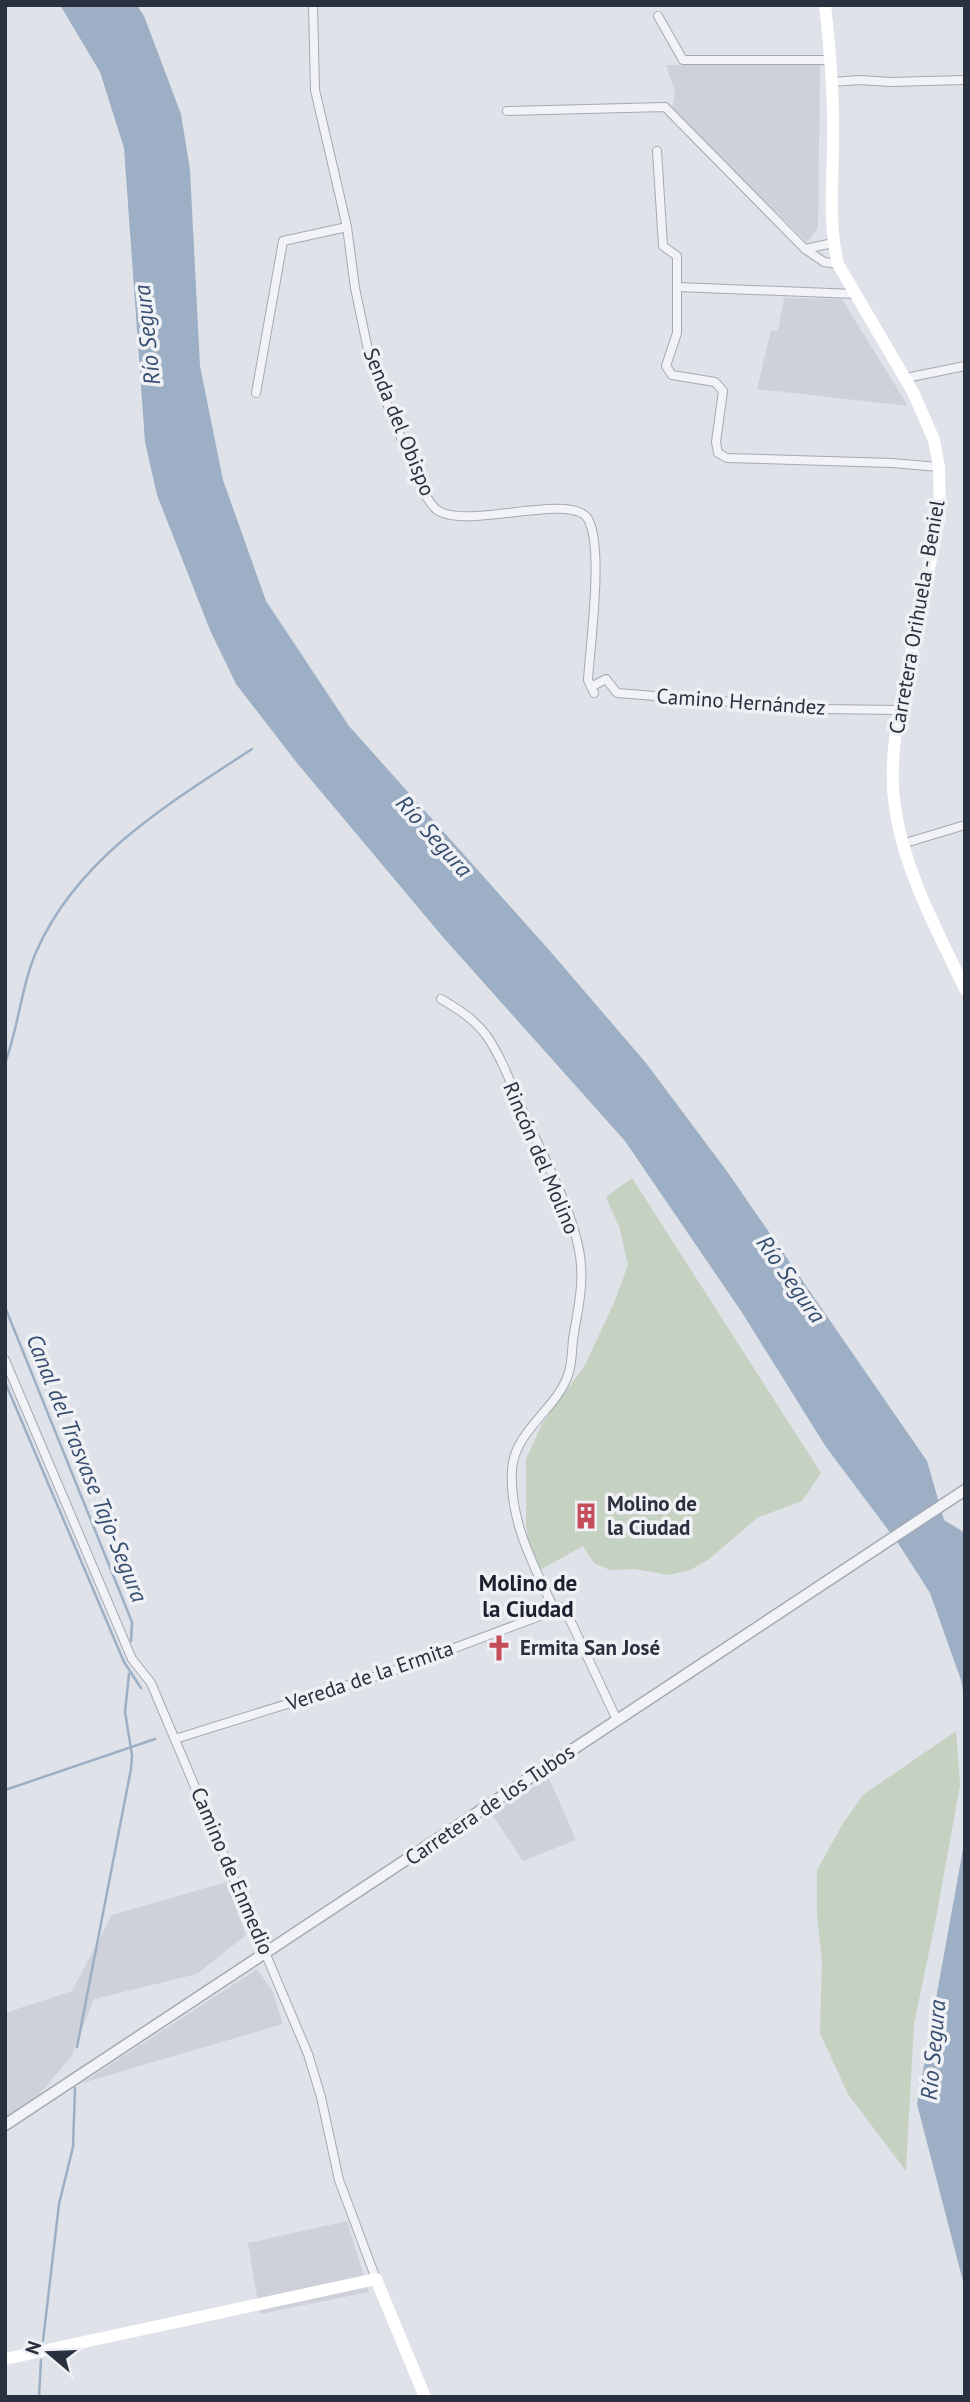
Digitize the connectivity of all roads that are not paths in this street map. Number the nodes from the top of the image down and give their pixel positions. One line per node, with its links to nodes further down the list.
1 (313, 5): 9 (street, Senda del Obispo)
2 (825, 5): 4 (main road, Carretera Orihuela - Beniel)
3 (658, 16): 4 (street)
4 (831, 60): 6 (main road, Carretera Orihuela - Beniel)
5 (965, 80): 6 (street)
6 (832, 82): 10 (main road, Carretera Orihuela - Beniel)
7 (507, 111): 11 (street)
8 (657, 151): 13 (street)
9 (347, 227): 17 (street); 19 (street, Senda del Obispo)
10 (833, 243): 11 (street); 12 (main road, Carretera Orihuela - Beniel)
11 (805, 249): 12 (street)
12 (838, 264): 14 (main road, Carretera Orihuela - Beniel)
13 (677, 288): 14 (street); 18 (street)
14 (855, 294): 16 (main road, Carretera Orihuela - Beniel)
15 (965, 366): 16 (street)
16 (906, 378): 18 (main road, Carretera Orihuela - Beniel)
17 (256, 393)
18 (939, 467): 20 (main road, Carretera Orihuela - Beniel)
19 (593, 690): 20 (street, Camino Hernández)
20 (899, 710): 22 (main road, Carretera Orihuela - Beniel)
21 (965, 825): 22 (street)
22 (902, 844): 23 (main road, Carretera Orihuela - Beniel)
23 (965, 989)
24 (441, 999): 27 (street, Rincón del Molino)
25 (5, 1360): 29 (street, Camino de Enmedio)
26 (965, 1490): 28 (street, Carretera de los Tubos)
27 (555, 1611): 28 (street); 29 (street, Vereda de la Ermita)
28 (617, 1720): 30 (street, Carretera de los Tubos)
29 (175, 1740): 30 (street, Camino de Enmedio)
30 (267, 1953): 31 (street, Carretera de los Tubos); 33 (street, Camino de Enmedio)
31 (8, 2122): 32 (street, Carretera de los Tubos)
32 (5, 2131)
33 (376, 2279): 34 (main road); 35 (main road, Camino de Enmedio)
34 (5, 2359)
35 (425, 2397)

